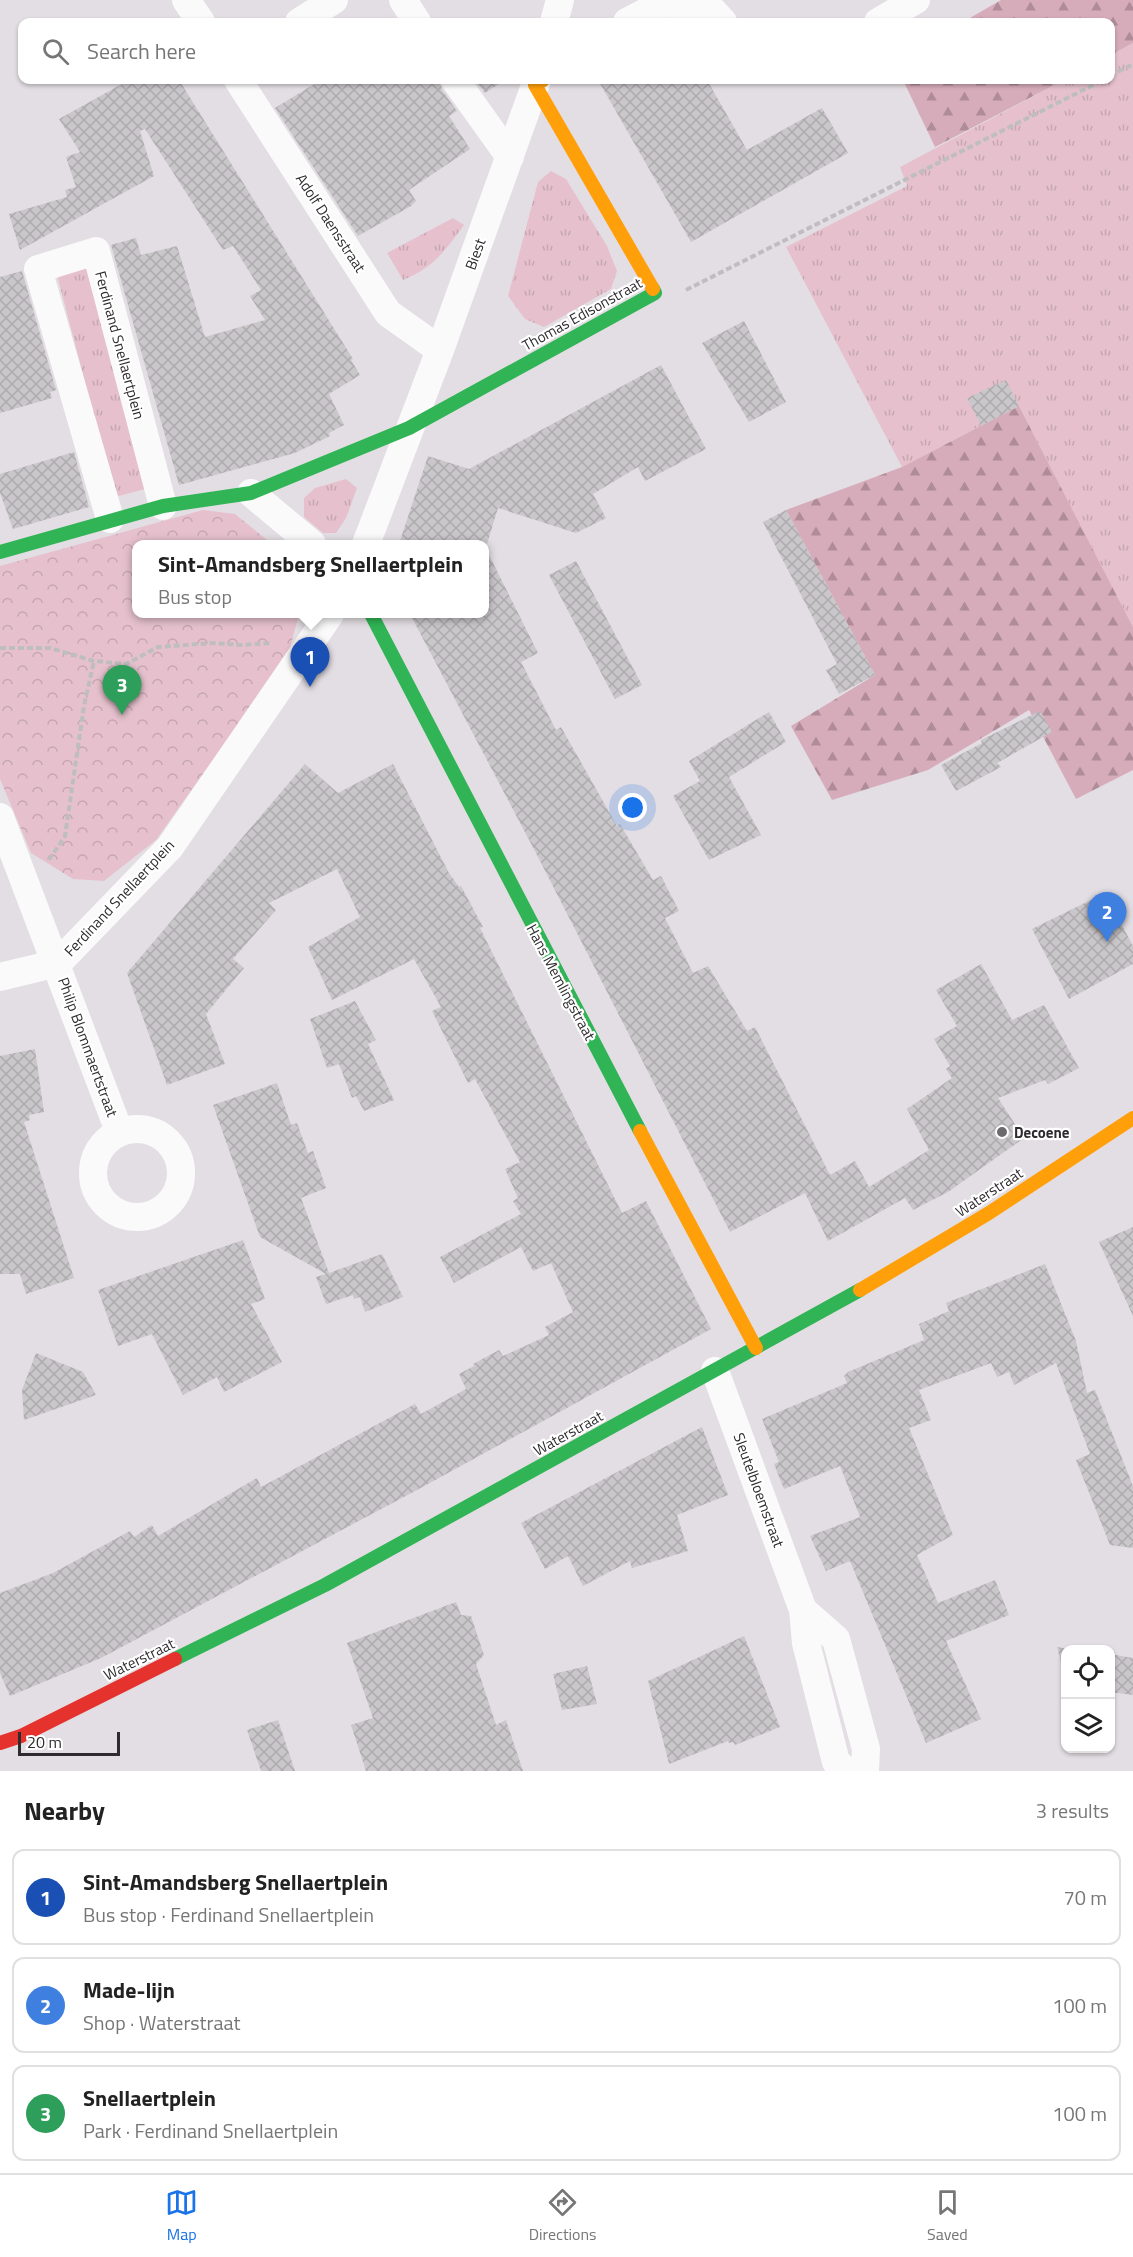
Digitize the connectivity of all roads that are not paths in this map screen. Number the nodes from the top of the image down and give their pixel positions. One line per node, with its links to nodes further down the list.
1 (186, 0): 6 (street)
2 (334, 0): 7 (street)
3 (403, 0): 8 (street)
4 (560, 0): 9 (street)
5 (916, 0): 12 (street)
6 (198, 18)
7 (305, 18)
8 (414, 18)
9 (555, 18)
10 (635, 18): 11 (street)
11 (719, 18)
12 (885, 18)
13 (241, 84): 18 (street, Adolf Daensstraat)
14 (457, 84): 17 (street)
15 (537, 84): 17 (street, Biest)
16 (540, 84): 19 (street, Thomas Edisonstraat)
17 (510, 157): 18 (street, Biest)
18 (440, 350): 19 (street, Biest)
19 (409, 428): 20 (street); 24 (street)
20 (251, 493): 21 (street); 23 (street)
21 (163, 506): 22 (street); 22 (street, Ferdinand Snellaertplein)
22 (110, 519): 25 (street)
23 (307, 540)
24 (367, 540)
25 (0, 552)
26 (327, 618): 29 (street, Ferdinand Snellaertplein)
27 (373, 618): 33 (street, Hans Memlingstraat)
28 (0, 817): 29 (street, Ferdinand Snellaertplein)
29 (58, 963): 30 (street); 32 (street, Philip Blommaertstraat)
30 (0, 977)
31 (1133, 1118): 33 (street, Waterstraat)
32 (119, 1131)
33 (756, 1348): 34 (street, Waterstraat)
34 (715, 1371): 35 (street, Sleutelbloemstraat); 36 (street, Waterstraat)
35 (803, 1610): 37 (street, Sleutelbloemstraat); 38 (street, Sleutelbloemstraat)
36 (0, 1743)
37 (847, 1771)
38 (865, 1771)

